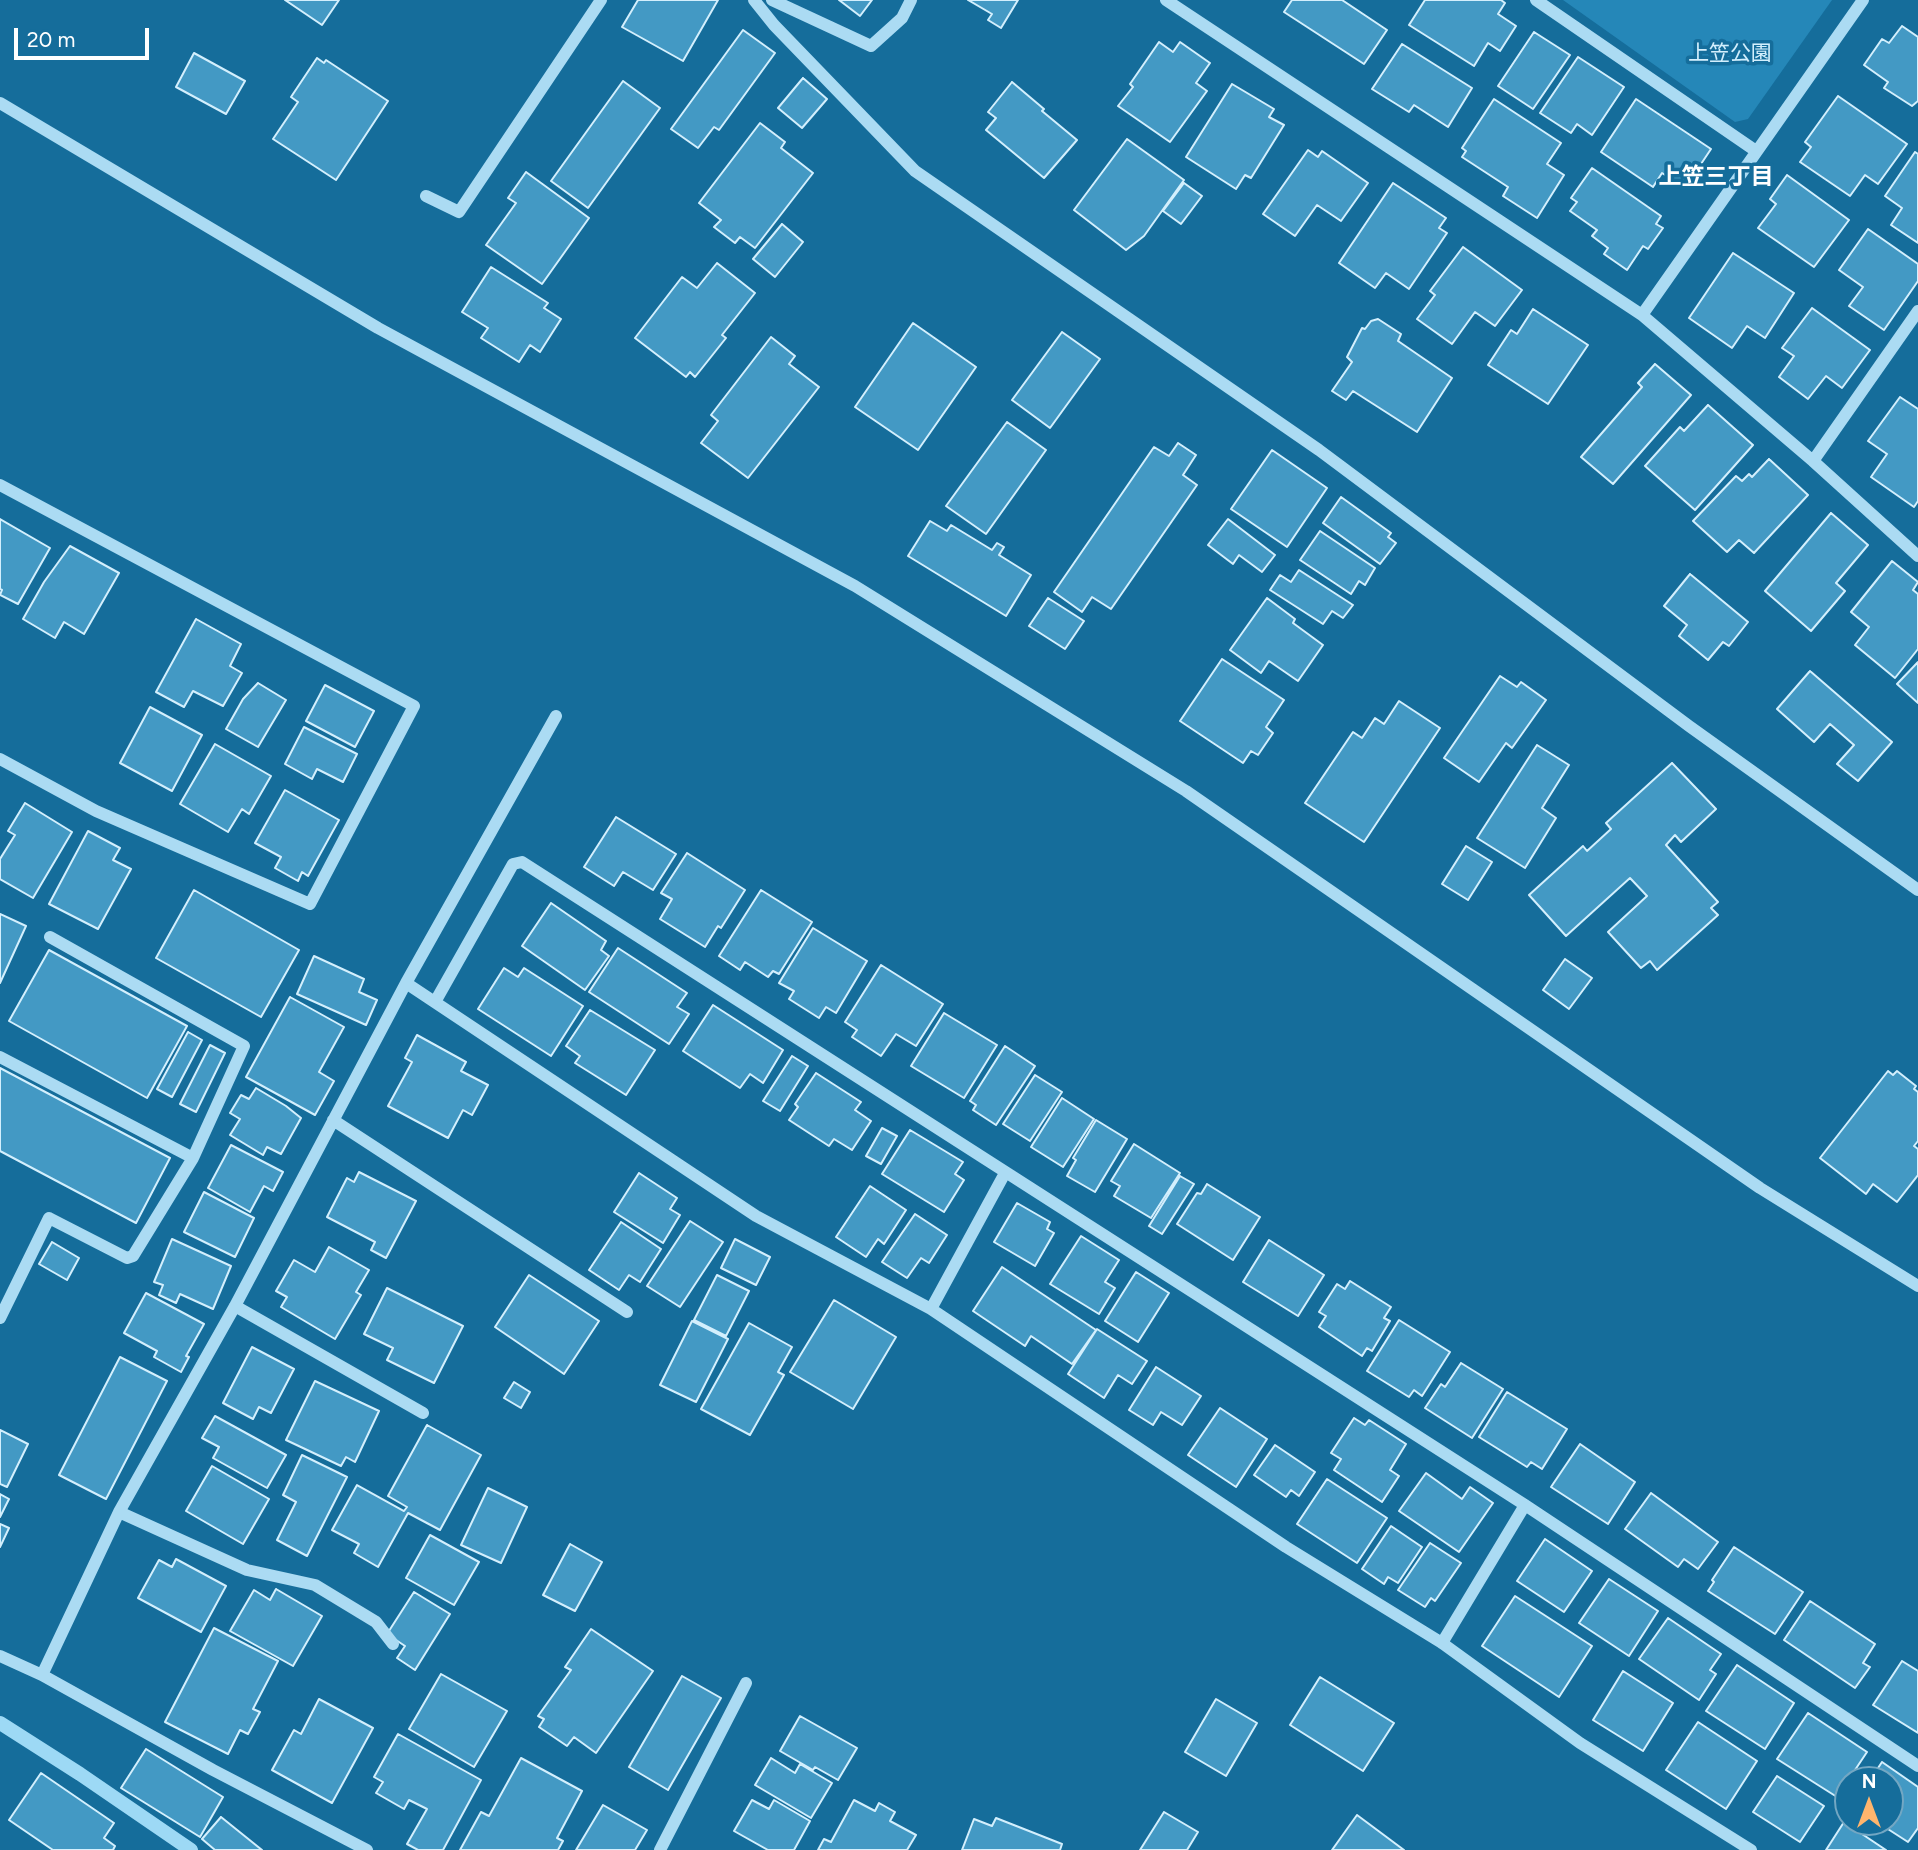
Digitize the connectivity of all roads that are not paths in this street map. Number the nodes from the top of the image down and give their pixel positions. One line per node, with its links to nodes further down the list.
1 (601, 0): 10 (street)
2 (754, 0): 18 (street)
3 (772, 0): 4 (street)
4 (911, 0)
5 (1166, 0): 12 (street)
6 (1536, 0): 9 (street)
7 (1863, 0): 9 (street)
8 (0, 103): 26 (street)
9 (1756, 151): 12 (street)
10 (426, 196)
11 (1918, 311): 13 (street)
12 (1642, 315): 13 (street)
13 (1813, 461): 15 (street)
14 (0, 485): 17 (street)
15 (1918, 556)
16 (556, 716): 20 (street)
17 (0, 759)
18 (1918, 890)
19 (50, 937): 24 (street)
20 (406, 984): 21 (street); 23 (street)
21 (435, 1002): 25 (street); 28 (street)
22 (0, 1057): 24 (street)
23 (333, 1120): 27 (street); 29 (street)
24 (192, 1158): 30 (street)
25 (1005, 1173): 28 (street); 32 (street)
26 (1918, 1286)
27 (234, 1306): 31 (street); 33 (street)
28 (931, 1308): 34 (street)
29 (627, 1312)
30 (0, 1318)
31 (423, 1413)
32 (1525, 1504): 34 (street); 39 (street)
33 (119, 1512): 35 (street); 37 (street)
34 (1442, 1643): 42 (street)
35 (393, 1644)
36 (0, 1656): 37 (street)
37 (42, 1675): 40 (street)
38 (746, 1683): 41 (street)
39 (1918, 1766)
40 (367, 1850)
41 (660, 1850)
42 (1751, 1850)

